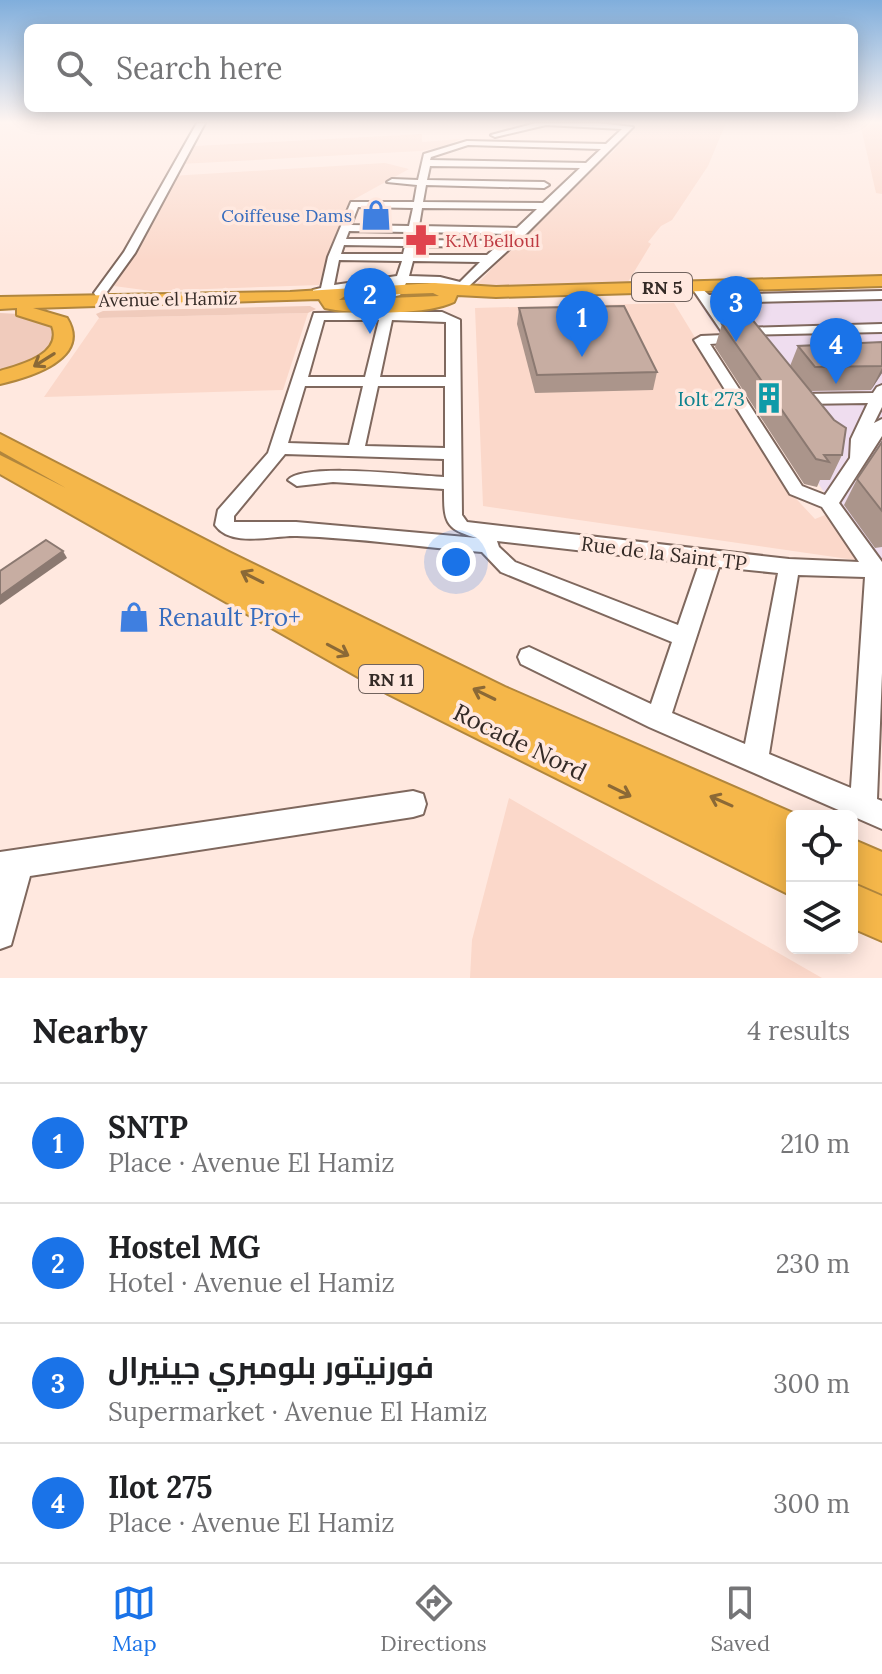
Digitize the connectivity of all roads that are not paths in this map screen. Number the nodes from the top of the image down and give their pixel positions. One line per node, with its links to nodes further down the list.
1 (176, 169): 29 (street)
2 (436, 169): 10 (street)
3 (465, 169): 10 (street)
4 (497, 169): 10 (street)
5 (522, 169): 10 (street)
6 (525, 169): 8 (street)
7 (587, 169): 9 (street)
8 (532, 174): 9 (street); 10 (street); 12 (street)
9 (580, 175): 14 (street)
10 (424, 180): 11 (street); 12 (street); 13 (street); 14 (street); 15 (street); 16 (street); 17 (street); 18 (street)
11 (392, 182)
12 (544, 185): 14 (street)
13 (377, 192)
14 (560, 195): 15 (street)
15 (548, 206): 16 (street)
16 (536, 218): 19 (street)
17 (345, 228): 18 (street); 20 (street)
18 (412, 229): 19 (street); 21 (street)
19 (523, 231): 22 (street)
20 (340, 242): 21 (street); 23 (street)
21 (410, 243): 22 (street); 24 (street)
22 (509, 244): 25 (street)
23 (334, 257): 24 (street); 33 (street)
24 (408, 258): 25 (street); 34 (street)
25 (493, 259): 28 (street)
26 (882, 284): 28 (highway, RN 5); 30 (highway, RN 5)
27 (0, 287): 29 (highway)
28 (466, 289): 34 (street); 35 (highway, RN 5)
29 (100, 293): 32 (highway)
30 (702, 295): 31 (street); 35 (highway, RN 5); 38 (street)
31 (882, 295)
32 (181, 298): 33 (highway, Avenue el Hamiz); 36 (highway, Avenue el Hamiz)
33 (325, 302): 34 (highway); 36 (highway); 42 (street)
34 (391, 304): 35 (highway); 35 (street); 43 (street)
35 (441, 305): 44 (street)
36 (3, 307): 41 (highway, one-way to 41)
37 (882, 328): 39 (street)
38 (729, 332): 39 (street); 57 (street)
39 (748, 332): 40 (street)
40 (764, 352)
41 (0, 378)
42 (298, 381): 43 (street); 49 (street)
43 (372, 381): 44 (street); 50 (street)
44 (454, 382): 52 (street)
45 (881, 395): 46 (street); 51 (street)
46 (816, 419)
47 (882, 424): 51 (street)
48 (0, 441): 68 (highway, Rocade Nord / RN 11, one-way to 48)
49 (277, 448): 50 (street); 58 (street)
50 (356, 450): 52 (street)
51 (856, 451): 54 (street); 57 (street)
52 (454, 454): 56 (street)
53 (0, 463): 71 (highway, Rocade Nord / RN 11, one-way to 71)
54 (882, 466)
55 (297, 480): 56 (street)
56 (454, 484): 58 (street, Rue de la Saint TP)
57 (829, 503): 61 (street)
58 (487, 539): 59 (street, Rue de la Saint TP); 62 (street)
59 (711, 559): 60 (street, Rue de la Saint TP); 62 (street)
60 (789, 567): 61 (street, Rue de la Saint TP); 65 (street)
61 (879, 570): 67 (street)
62 (687, 638): 64 (street)
63 (529, 657): 64 (street)
64 (658, 719): 65 (street)
65 (755, 761): 67 (street)
66 (413, 804): 70 (street)
67 (872, 810)
68 (786, 830)
69 (858, 863): 72 (highway)
70 (9, 864): 75 (street)
71 (786, 872)
72 (882, 873)
73 (858, 908): 74 (highway)
74 (882, 919)
75 (0, 934)

